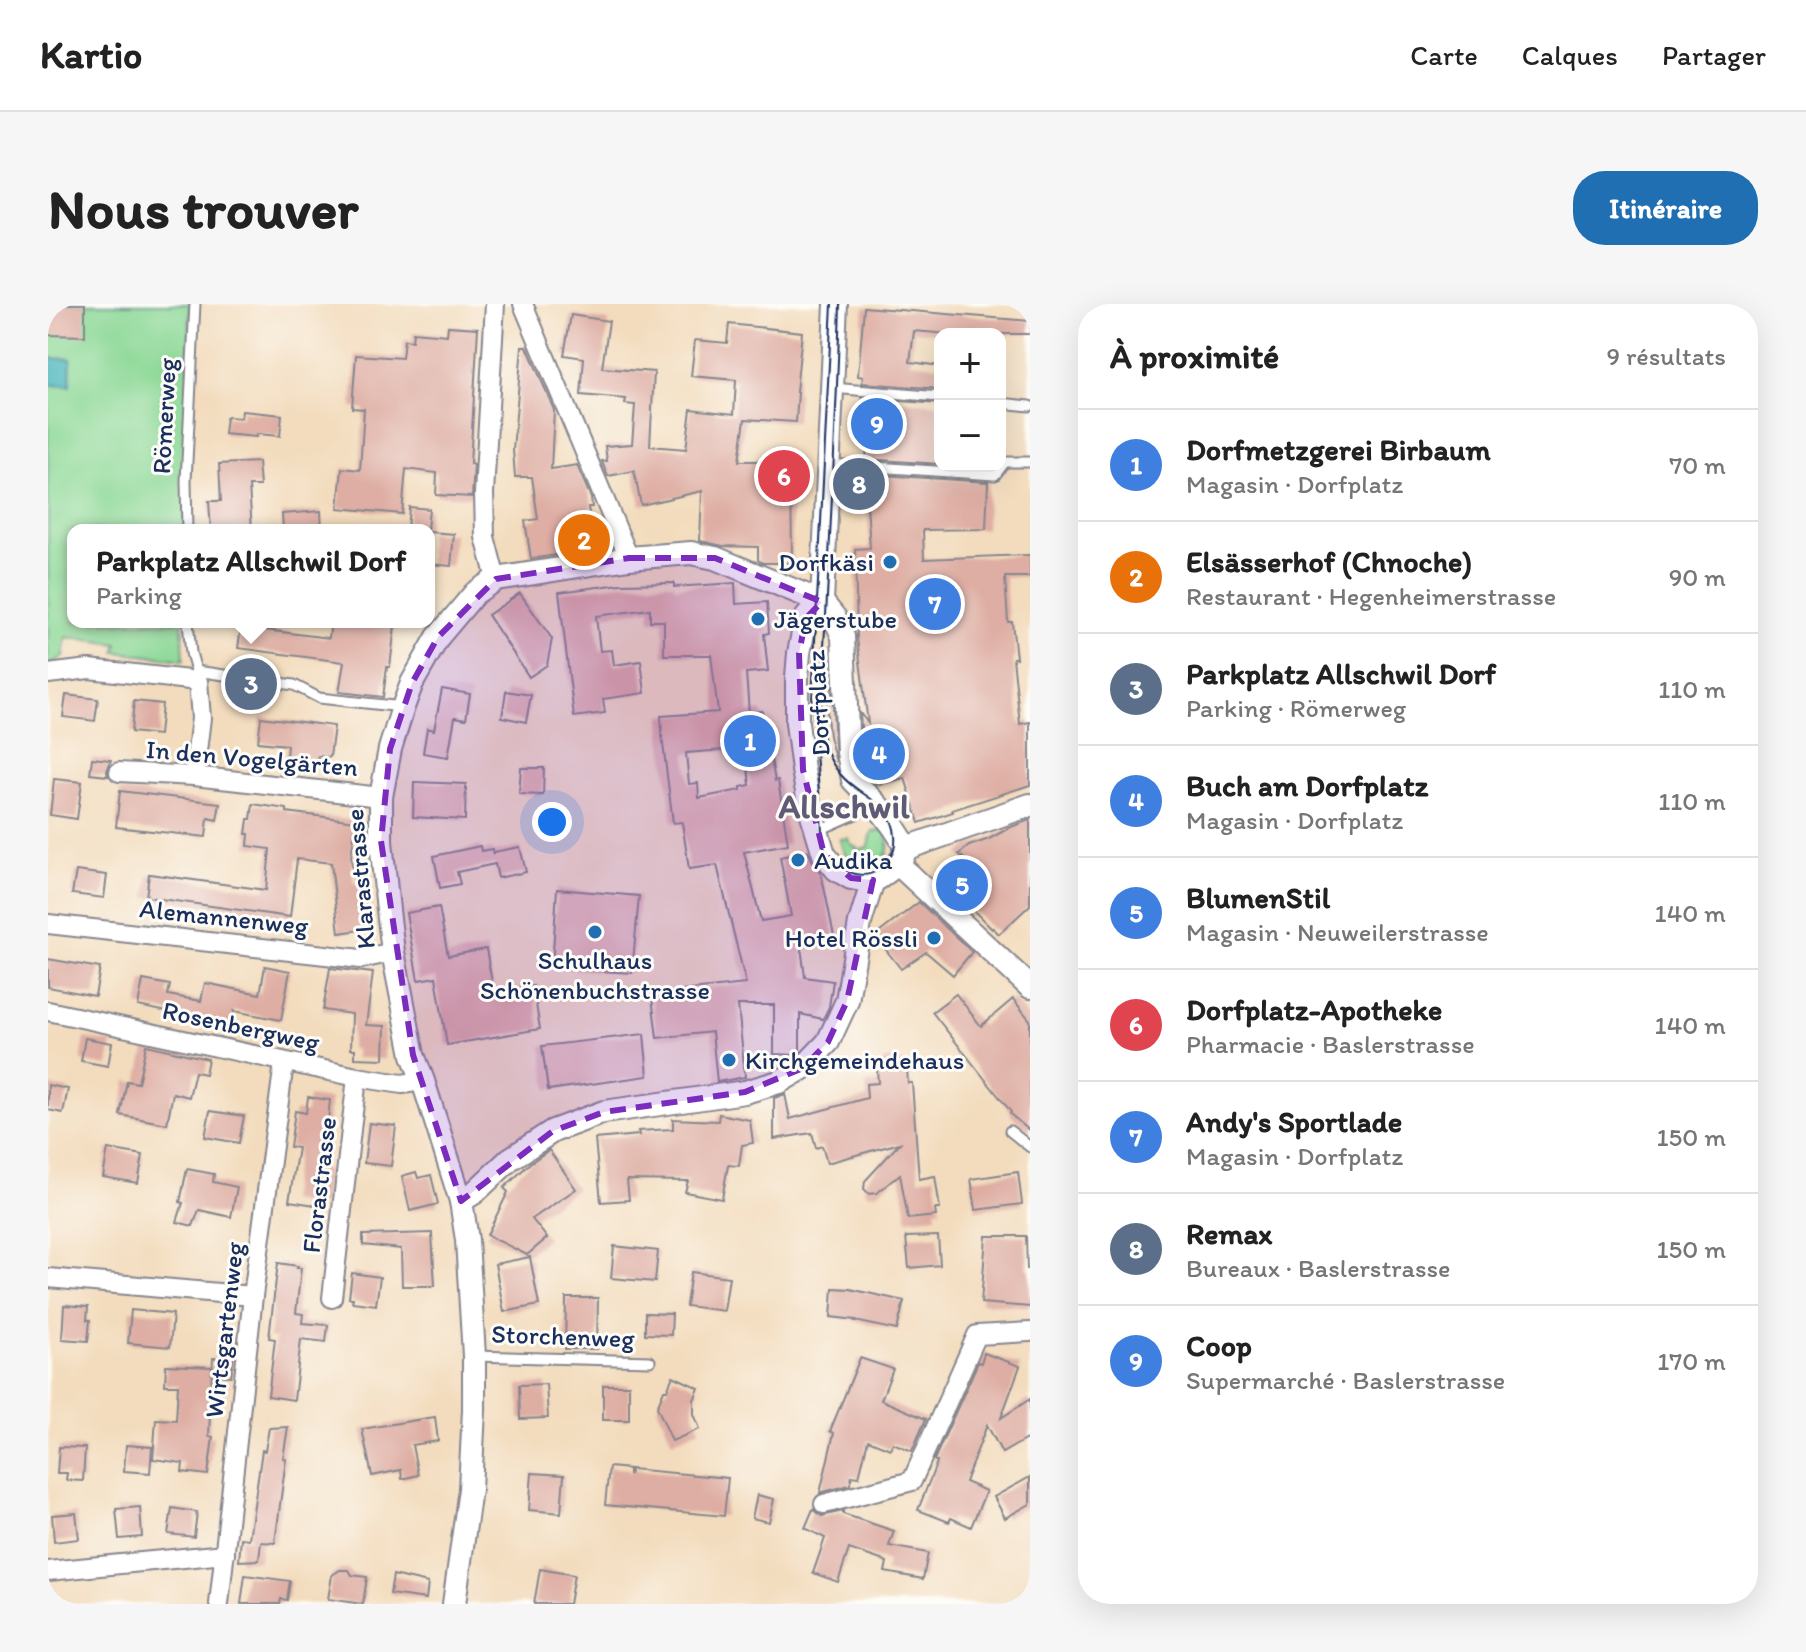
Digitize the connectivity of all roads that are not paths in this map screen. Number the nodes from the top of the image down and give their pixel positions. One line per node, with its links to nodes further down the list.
1 (195, 304): 11 (lane, Römerweg)
2 (495, 304): 13 (street)
3 (523, 304): 12 (street)
4 (836, 304): 5 (street)
5 (832, 388): 6 (lane); 10 (street)
6 (934, 396)
7 (1006, 404): 8 (lane)
8 (1030, 406)
9 (1030, 462): 10 (lane)
10 (829, 464): 14 (street)
11 (187, 524)
12 (629, 558): 13 (street); 14 (street)
13 (496, 579): 18 (street, Klarastrasse)
14 (822, 602): 22 (street, Dorfplatz); 24 (street, Dorfplatz)
15 (189, 628): 17 (lane)
16 (48, 674): 17 (street)
17 (197, 676): 18 (lane); 20 (street)
18 (403, 707): 21 (street, Klarastrasse)
19 (119, 772): 20 (street, In den Vogelgärten)
20 (194, 776): 21 (street, In den Vogelgärten)
21 (381, 797): 28 (street, Klarastrasse)
22 (877, 805): 24 (lane); 25 (street, Dorfplatz)
23 (1030, 805): 25 (street)
24 (817, 831): 26 (street, Dorfplatz)
25 (901, 856): 26 (street); 29 (street, Dorfplatz)
26 (873, 880): 36 (street)
27 (48, 924): 28 (street, Alemannenweg)
28 (393, 952): 33 (street, Klarastrasse)
29 (1030, 987)
30 (48, 1011): 31 (street, Rosenbergweg)
31 (284, 1063): 32 (street, Rosenbergweg); 38 (street, Wirtsgartenweg)
32 (357, 1077): 33 (street, Rosenbergweg); 39 (street, Florastrasse)
33 (423, 1081): 36 (street, Klarastrasse)
34 (1010, 1131): 35 (lane)
35 (1030, 1147)
36 (461, 1201): 41 (street, Klarastrasse)
37 (48, 1278): 38 (street)
38 (253, 1296): 44 (street, Wirtsgartenweg)
39 (332, 1298)
40 (1030, 1332): 43 (street)
41 (474, 1356): 42 (lane, Storchenweg); 47 (street, Klarastrasse)
42 (650, 1361)
43 (824, 1504)
44 (225, 1554): 45 (street); 46 (street, Wirtsgartenweg)
45 (48, 1571)
46 (219, 1604)
47 (454, 1604)

